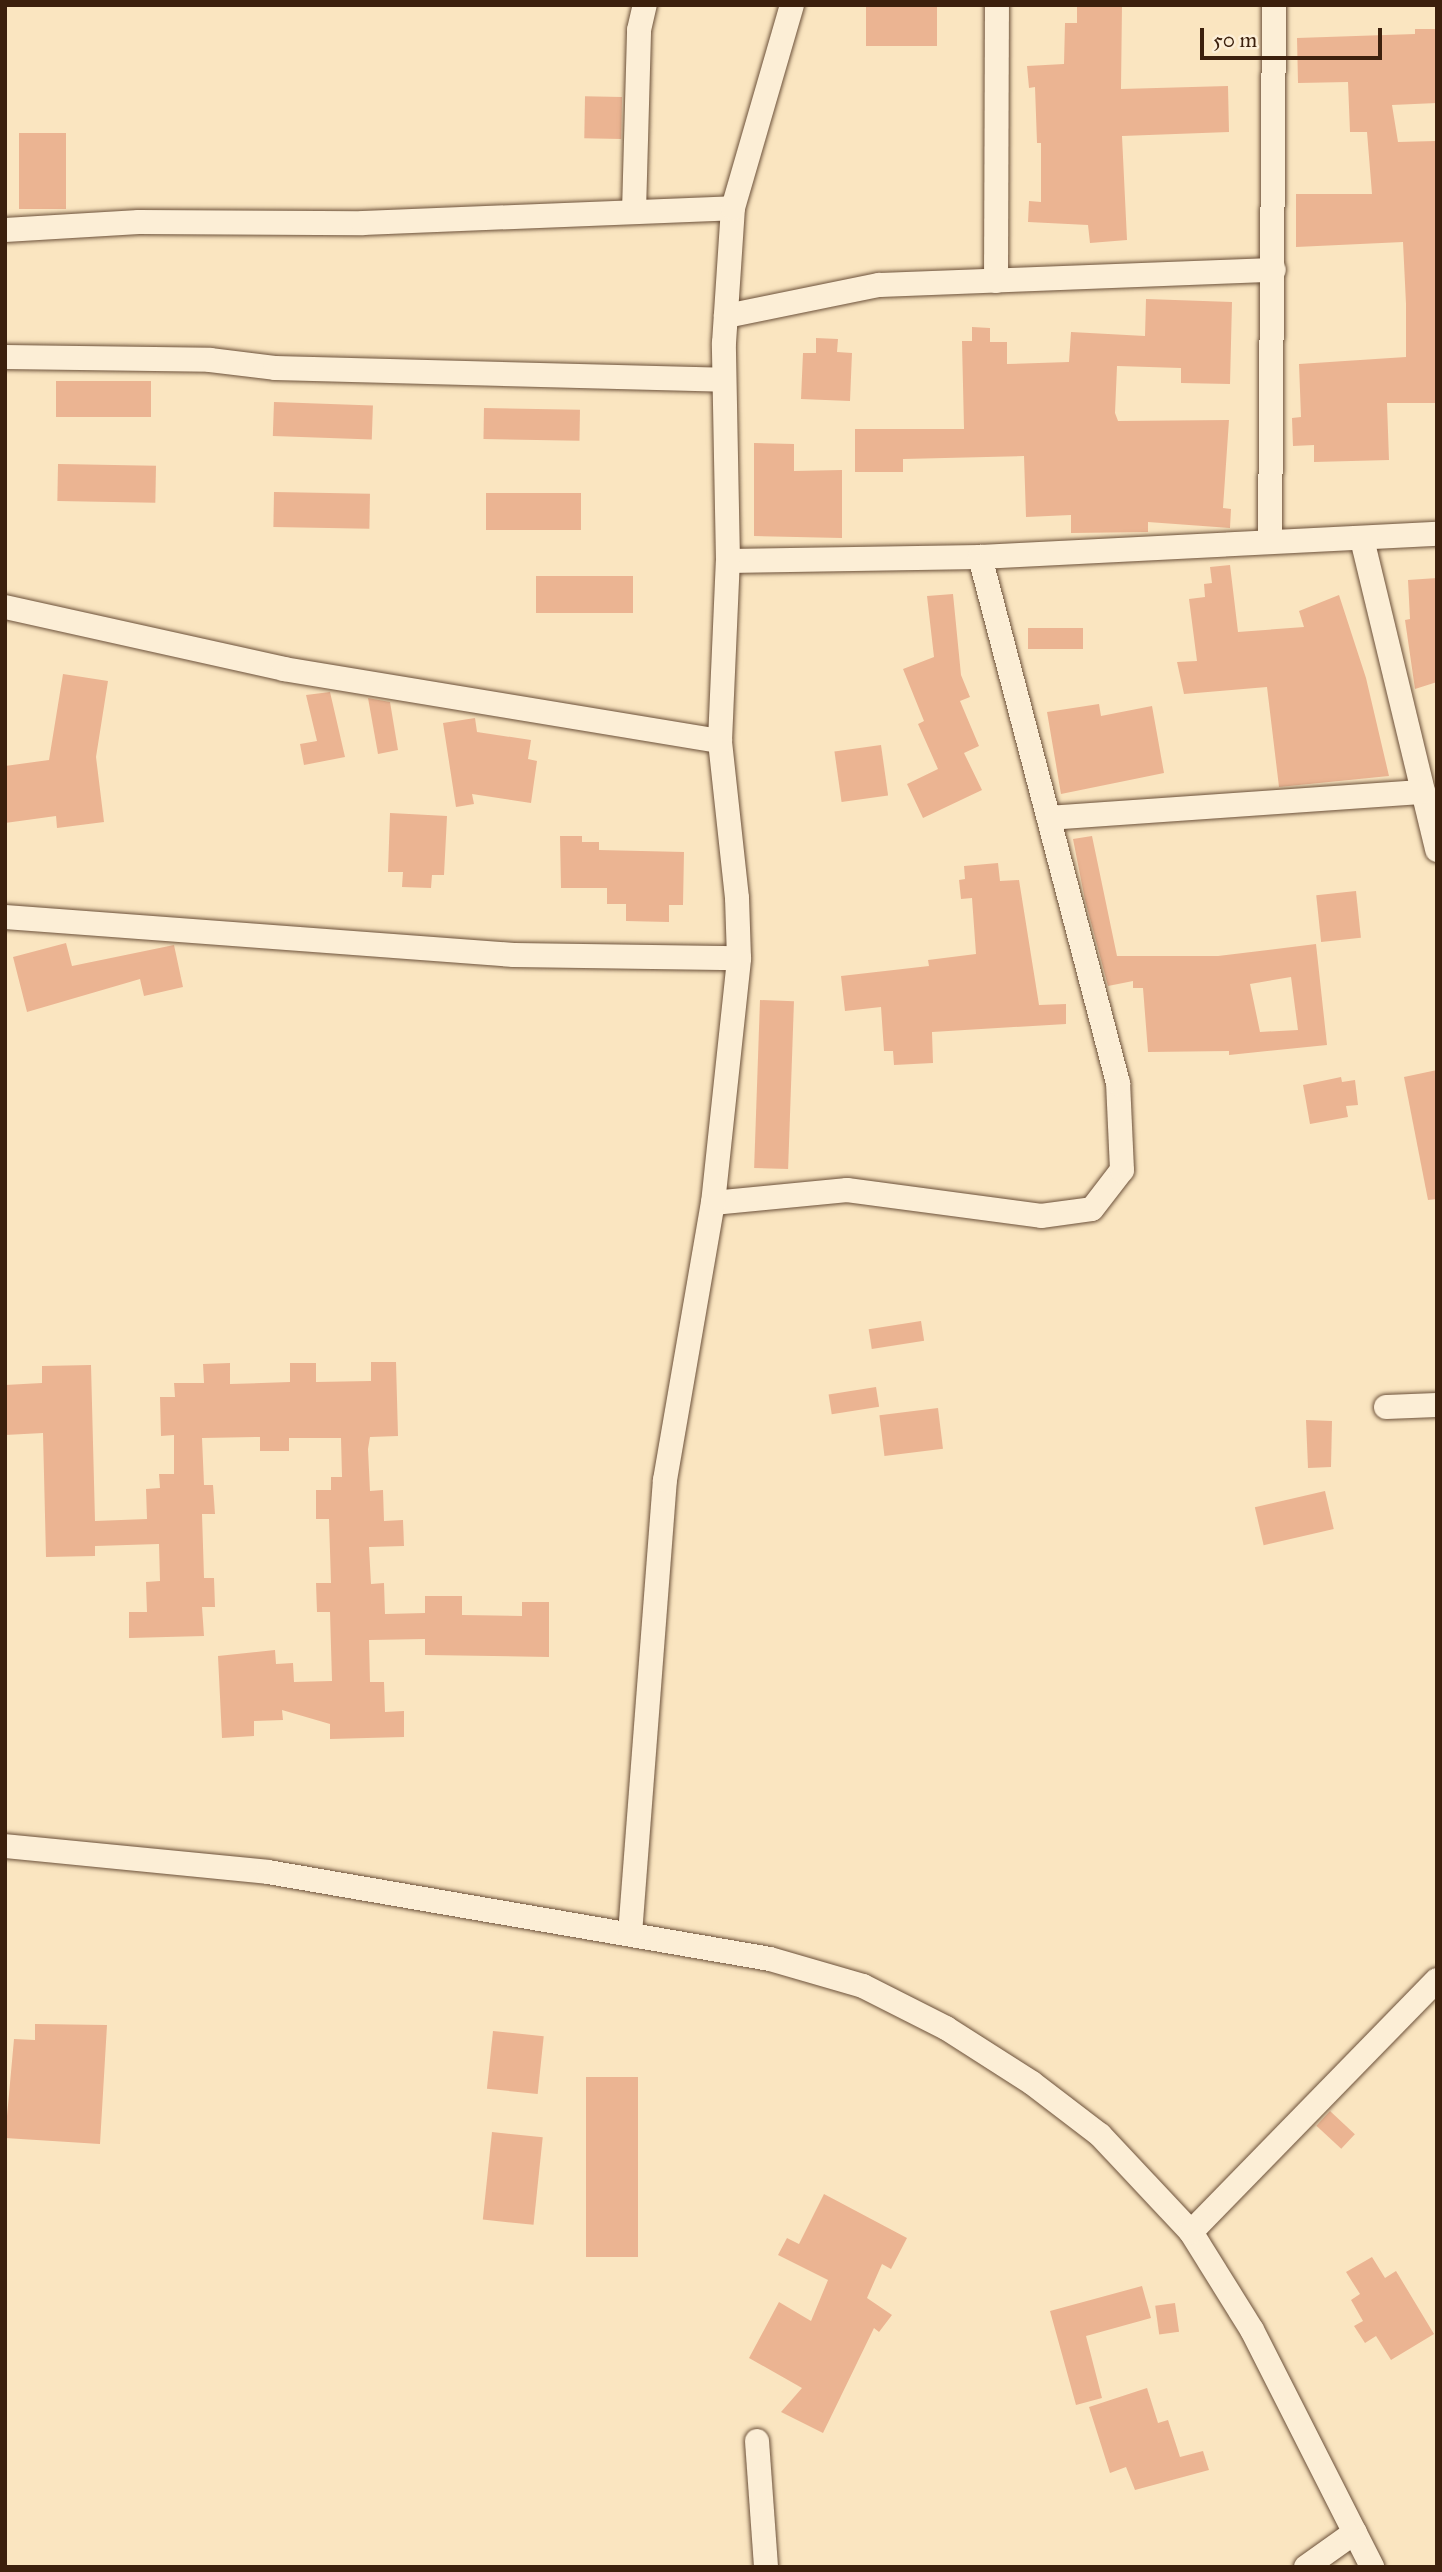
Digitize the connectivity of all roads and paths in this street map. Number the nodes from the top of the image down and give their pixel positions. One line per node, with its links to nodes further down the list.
1 (645, 5): 6 (street)
2 (792, 5): 5 (street)
3 (997, 5): 9 (street)
4 (1274, 5): 8 (street)
5 (733, 208): 6 (street); 10 (street)
6 (634, 212): 7 (street)
7 (5, 230)
8 (1274, 270): 9 (street); 15 (street)
9 (996, 281): 10 (street)
10 (726, 316): 12 (street)
11 (5, 357): 12 (street)
12 (724, 380): 17 (street)
13 (1437, 534): 14 (street)
14 (1362, 539): 15 (street); 20 (street)
15 (1270, 542): 16 (street)
16 (980, 556): 17 (street); 21 (street)
17 (728, 561): 19 (street)
18 (5, 607): 19 (street)
19 (720, 741): 24 (street)
20 (1423, 792): 21 (street); 22 (street)
21 (1049, 818): 25 (street)
22 (1437, 850)
23 (5, 918): 24 (street)
24 (738, 958): 25 (street)
25 (713, 1203): 29 (street)
26 (1437, 1405): 27 (street)
27 (1386, 1407)
28 (5, 1846): 29 (street)
29 (630, 1934): 31 (street)
30 (1437, 1980): 31 (street)
31 (1191, 2232): 33 (street)
32 (757, 2441): 34 (street)
33 (1355, 2532): 35 (street); 36 (street)
34 (766, 2567)
35 (1306, 2567)
36 (1372, 2567)

